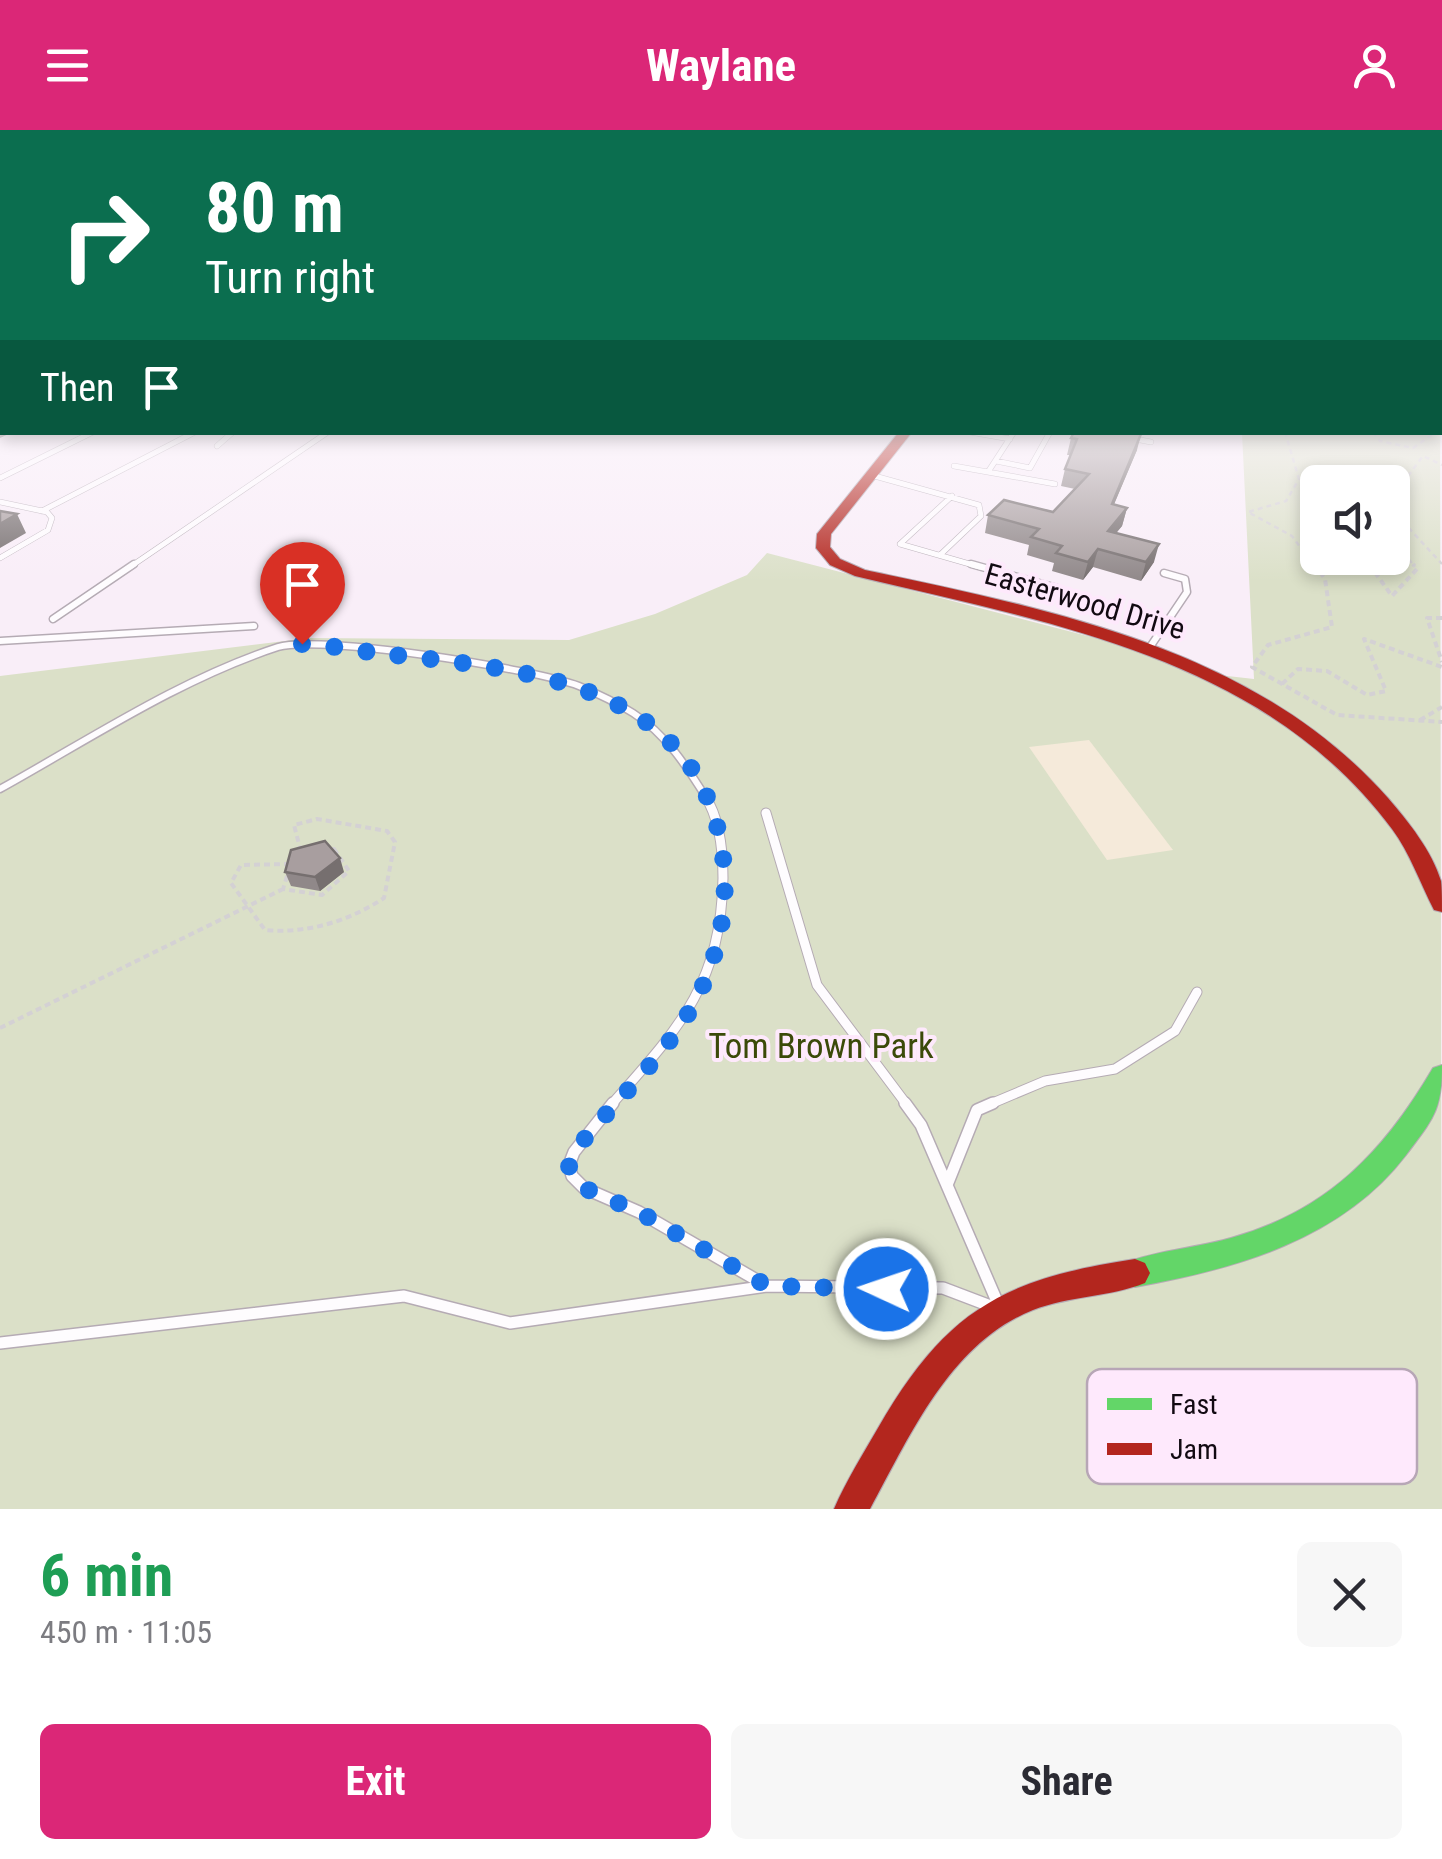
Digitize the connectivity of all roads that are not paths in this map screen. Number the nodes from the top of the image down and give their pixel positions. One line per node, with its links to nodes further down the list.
1 (50, 453): 11 (lane)
2 (154, 453): 15 (lane)
3 (297, 453): 20 (lane)
4 (888, 453): 10 (street, Easterwood Drive)
5 (1001, 453): 7 (lane)
6 (1038, 453): 7 (lane)
7 (996, 461): 9 (lane)
8 (954, 466): 9 (lane)
9 (988, 472): 12 (lane)
10 (870, 475): 13 (lane); 23 (street, Easterwood Drive)
11 (0, 478)
12 (1055, 484)
13 (952, 496): 16 (lane); 16 (lane)
14 (0, 502): 15 (lane)
15 (42, 511): 17 (lane)
16 (940, 556): 19 (lane)
17 (0, 558)
18 (1164, 573): 23 (lane)
19 (1057, 588)
20 (53, 619)
21 (254, 626): 22 (lane)
22 (0, 641)
23 (1150, 647): 26 (street, Easterwood Drive)
24 (0, 789): 30 (lane)
25 (766, 814): 29 (lane)
26 (1442, 904)
27 (1197, 992): 29 (lane)
28 (1442, 1076): 31 (street)
29 (947, 1185): 31 (lane)
30 (767, 1286): 31 (lane); 32 (lane)
31 (1000, 1310): 33 (street)
32 (0, 1342)
33 (851, 1509)

